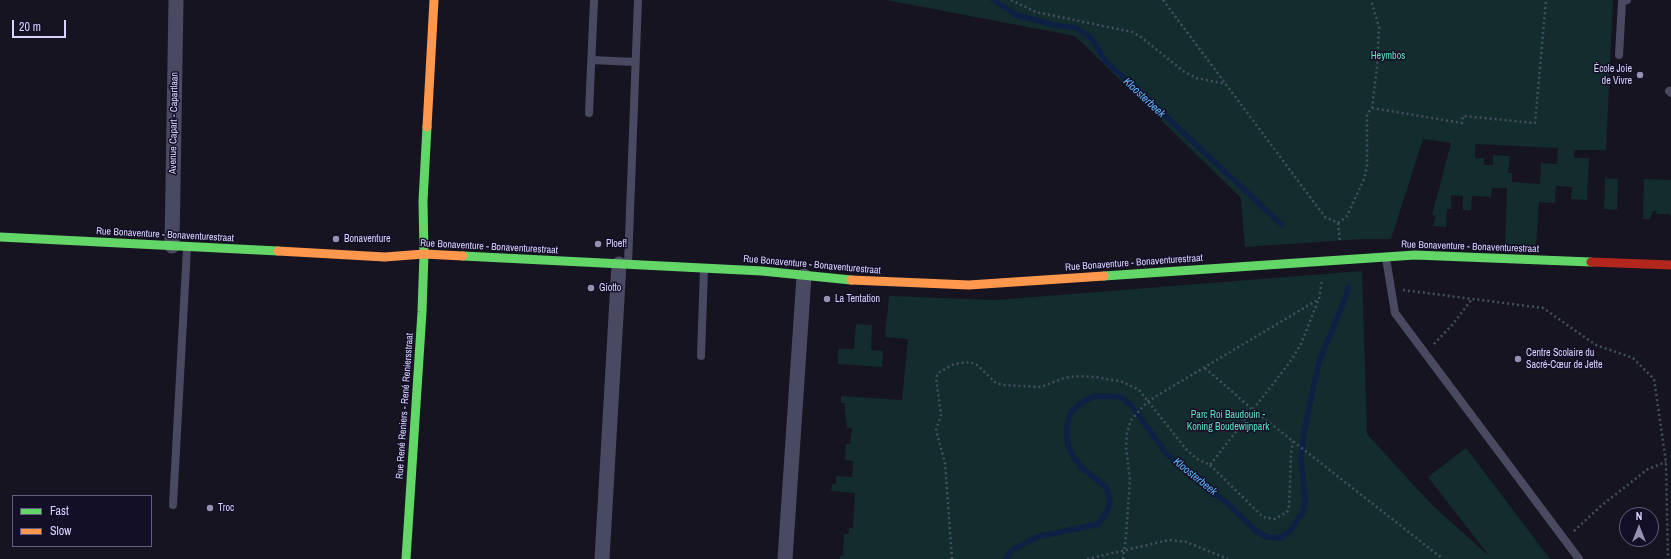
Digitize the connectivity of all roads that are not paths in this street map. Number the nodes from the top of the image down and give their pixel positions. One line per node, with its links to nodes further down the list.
1 (176, 0): 11 (street, Avenue Capart - Capartlaan)
2 (434, 0): 13 (street, Rue René Reniers - René Reniersstraat)
3 (594, 0): 7 (lane)
4 (638, 0): 8 (lane)
5 (1627, 0): 6 (lane)
6 (1619, 55)
7 (592, 60): 8 (lane); 9 (lane)
8 (635, 62): 15 (lane)
9 (589, 113)
10 (0, 237): 11 (street, Rue Bonaventure - Bonaventurestraat)
11 (172, 246): 12 (street, Rue Bonaventure - Bonaventurestraat)
12 (188, 247): 13 (street, Rue Bonaventure - Bonaventurestraat); 20 (lane)
13 (424, 254): 15 (street, Rue Bonaventure - Bonaventurestraat); 21 (street, Rue René Reniers - René Reniersstraat)
14 (1386, 257): 16 (street, Rue Bonaventure - Bonaventurestraat); 18 (street, Rue Bonaventure - Bonaventurestraat); 24 (lane)
15 (623, 264): 17 (street, Rue Bonaventure - Bonaventurestraat); 22 (street)
16 (1671, 265)
17 (704, 268): 18 (street, Rue Bonaventure - Bonaventurestraat); 19 (lane)
18 (804, 276): 23 (street)
19 (701, 356)
20 (173, 505)
21 (406, 559)
22 (602, 559)
23 (785, 559)
24 (1579, 559)

